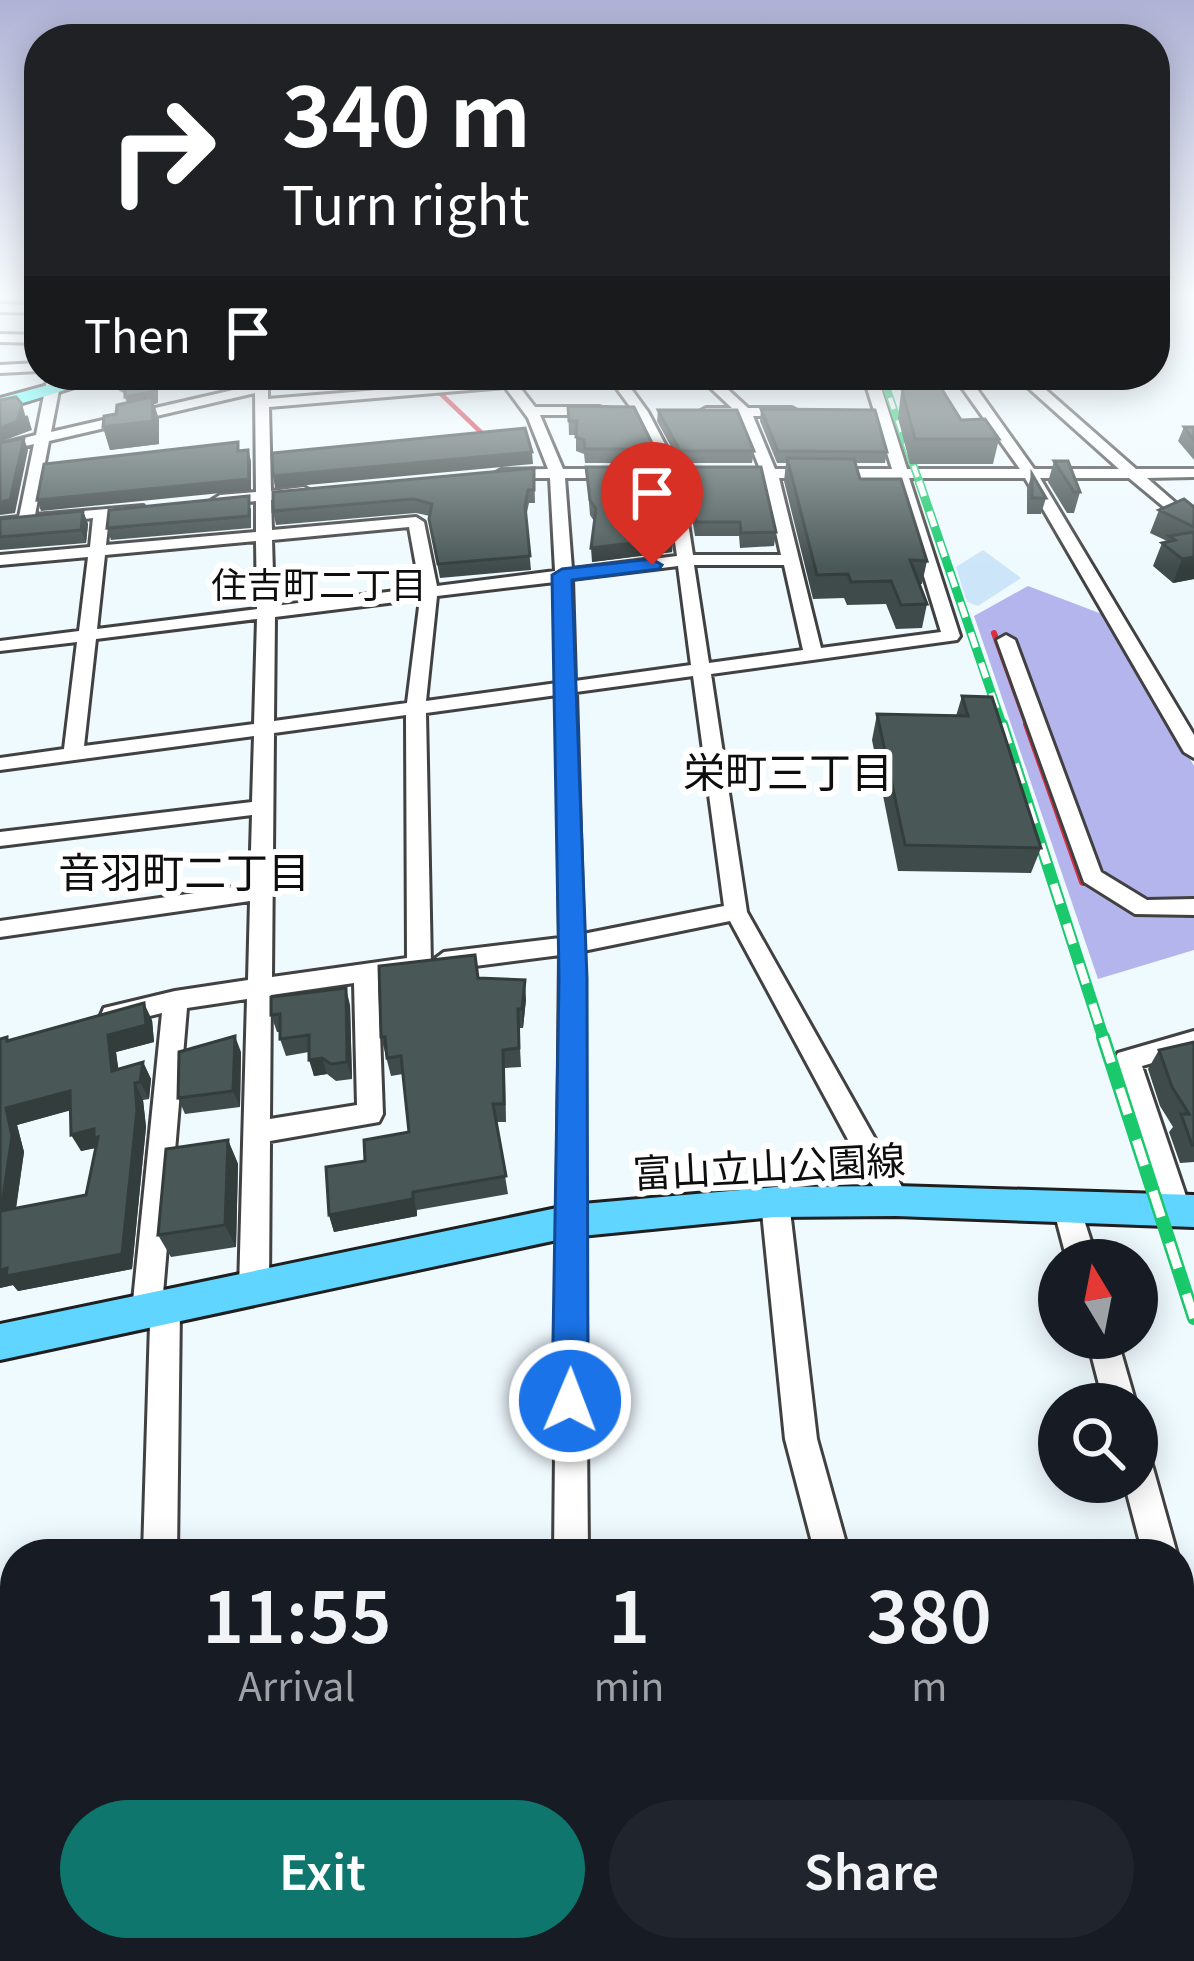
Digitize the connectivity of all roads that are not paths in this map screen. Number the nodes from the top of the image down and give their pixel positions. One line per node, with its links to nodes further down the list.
1 (37, 390): 11 (highway)
2 (53, 390): 20 (street)
3 (257, 390): 20 (street)
4 (262, 390): 23 (street)
5 (513, 390): 12 (street)
6 (625, 390): 13 (street)
7 (720, 390): 16 (street)
8 (876, 390): 19 (street)
9 (971, 390): 30 (street)
10 (1037, 390): 31 (street)
11 (0, 404)
12 (530, 411): 13 (street); 26 (street)
13 (641, 412): 14 (street); 27 (street)
14 (664, 412)
15 (687, 412): 16 (street)
16 (744, 412): 17 (street); 28 (street)
17 (814, 412)
18 (862, 413): 19 (street)
19 (885, 413): 29 (street)
20 (43, 437): 22 (street); 25 (street)
21 (242, 442): 23 (street)
22 (0, 448)
23 (270, 451): 35 (street)
24 (58, 465): 25 (street)
25 (38, 467): 39 (street)
26 (558, 472): 27 (street); 33 (street); 47 (street)
27 (673, 472): 28 (street); 45 (street)
28 (768, 473): 29 (street); 46 (street)
29 (903, 473): 30 (street); 53 (street)
30 (1030, 473): 31 (street); 58 (street)
31 (1128, 473): 32 (street); 41 (street)
32 (1194, 473)
33 (473, 476)
34 (313, 491): 35 (street)
35 (265, 495): 36 (street); 42 (street)
36 (205, 502)
37 (164, 506): 38 (street)
38 (102, 513): 39 (street); 43 (street)
39 (26, 522): 40 (street)
40 (0, 524)
41 (1194, 527)
42 (265, 537): 43 (street); 48 (street); 49 (street)
43 (99, 550): 44 (street); 50 (street)
44 (0, 560)
45 (687, 560): 46 (street); 47 (street); 54 (street)
46 (790, 560): 53 (street)
47 (562, 575): 48 (street); 55 (street)
48 (429, 591): 49 (street); 56 (street)
49 (266, 616): 50 (street); 57 (street)
50 (87, 636): 52 (street); 59 (street)
51 (1006, 640): 64 (street)
52 (0, 646)
53 (813, 653): 54 (street)
54 (703, 667): 55 (street); 65 (street)
55 (564, 685): 56 (street); 67 (street)
56 (416, 706): 57 (street); 68 (street)
57 (263, 727): 59 (street); 61 (street)
58 (1194, 752)
59 (73, 753): 60 (street)
60 (0, 764)
61 (265, 807): 62 (street); 63 (street)
62 (0, 839)
63 (264, 891): 66 (street); 70 (street)
64 (1194, 907)
65 (736, 913): 67 (street); 75 (street)
66 (0, 929)
67 (572, 945): 68 (street); 79 (street)
68 (418, 965): 69 (street)
69 (366, 974): 70 (street); 74 (street)
70 (262, 987): 71 (street); 74 (street)
71 (175, 1000): 72 (street); 82 (street)
72 (87, 1021)
73 (1194, 1041): 78 (street)
74 (259, 1132): 81 (street)
75 (896, 1201): 76 (main road, 富山立山公園線); 77 (main road, 富山立山公園線)
76 (775, 1202): 79 (main road, 富山立山公園線); 87 (street)
77 (1067, 1207): 78 (main road, 富山立山公園線); 80 (street)
78 (1186, 1211)
79 (571, 1221): 81 (main road, 富山立山公園線); 86 (street)
80 (1076, 1239)
81 (254, 1289): 82 (main road, 富山立山公園線)
82 (156, 1309): 83 (main road, 富山立山公園線); 85 (street)
83 (0, 1342)
84 (1146, 1503): 88 (street)
85 (160, 1539)
86 (571, 1539)
87 (828, 1539)
88 (1156, 1539)

